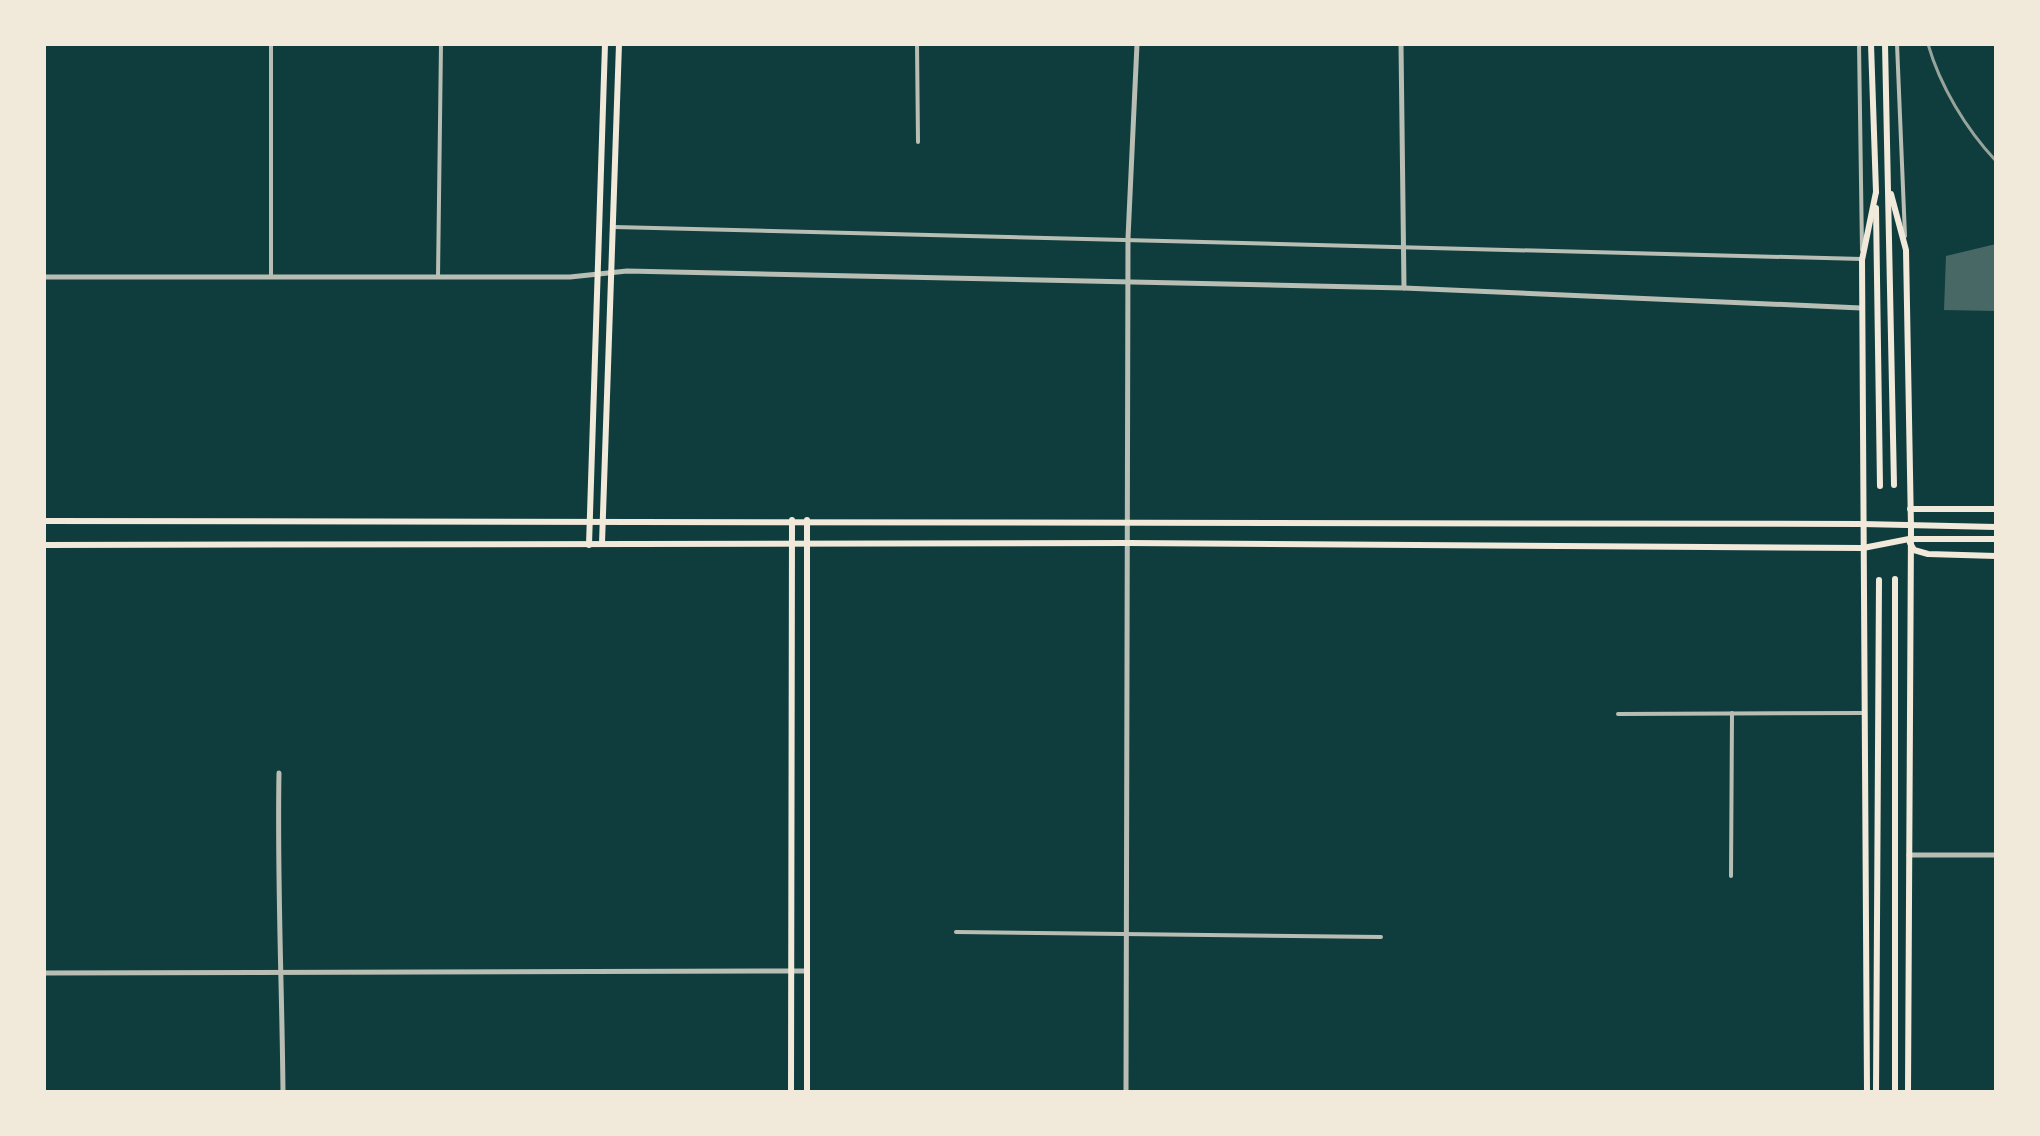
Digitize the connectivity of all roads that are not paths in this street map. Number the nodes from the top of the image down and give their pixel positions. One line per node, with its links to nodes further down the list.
1 (271, 44): 23 (street)
2 (441, 44): 24 (street)
3 (605, 44): 21 (main road)
4 (619, 44): 15 (main road)
5 (917, 44): 12 (street)
6 (1137, 44): 16 (street)
7 (1401, 44): 17 (street)
8 (1859, 44): 19 (street)
9 (1871, 44): 13 (main road)
10 (1885, 44): 14 (main road)
11 (1897, 44): 18 (street)
12 (918, 142)
13 (1876, 192): 19 (main road); 29 (main road)
14 (1891, 194): 18 (main road); 28 (main road)
15 (614, 227): 16 (street); 20 (main road)
16 (1128, 238): 17 (street); 25 (street)
17 (1405, 248): 19 (street); 26 (street)
18 (1906, 250): 30 (main road)
19 (1862, 260): 27 (main road)
20 (613, 272): 21 (street); 25 (street); 36 (main road)
21 (599, 274): 24 (street); 32 (main road)
22 (44, 277): 23 (street)
23 (271, 277): 24 (street)
24 (438, 277)
25 (1128, 281): 26 (street); 37 (street)
26 (1404, 288): 27 (street)
27 (1861, 308): 38 (main road)
28 (1894, 485)
29 (1880, 486)
30 (1910, 509): 31 (main road); 40 (main road)
31 (1996, 509)
32 (590, 520): 35 (main road); 36 (main road); 48 (main road)
33 (792, 520): 34 (main road); 36 (main road); 44 (main road)
34 (807, 520): 37 (main road); 45 (main road)
35 (44, 521)
36 (605, 521): 43 (main road)
37 (1129, 522): 38 (main road); 46 (street)
38 (1862, 524): 40 (main road); 49 (main road)
39 (1996, 527): 40 (main road)
40 (1911, 528): 41 (main road)
41 (1909, 539): 42 (main road); 49 (main road); 50 (main road); 57 (main road)
42 (1996, 539)
43 (602, 543): 44 (main road); 48 (main road)
44 (791, 543): 45 (main road); 67 (main road)
45 (807, 543): 46 (main road); 68 (main road)
46 (1129, 543): 49 (main road); 65 (street)
47 (44, 545): 48 (main road)
48 (589, 545)
49 (1863, 548): 54 (main road)
50 (1996, 556)
51 (1895, 579): 61 (main road)
52 (1879, 580): 63 (main road)
53 (1732, 713): 54 (street); 55 (street); 59 (street)
54 (1863, 713): 60 (main road)
55 (1618, 714)
56 (279, 773): 69 (street)
57 (1909, 855): 58 (street); 62 (main road)
58 (1996, 855)
59 (1731, 876)
60 (1867, 880): 63 (main road); 77 (main road)
61 (1894, 889): 62 (main road); 71 (main road)
62 (1906, 920): 72 (main road)
63 (1876, 921): 78 (main road)
64 (956, 932): 65 (street)
65 (1127, 936): 66 (street); 76 (street)
66 (1381, 937)
67 (792, 971): 68 (street); 69 (street); 74 (main road)
68 (807, 971): 75 (main road)
69 (284, 972): 70 (street); 73 (street)
70 (44, 973)
71 (1896, 1010): 72 (main road); 79 (main road)
72 (1908, 1010): 80 (main road)
73 (283, 1092)
74 (791, 1092)
75 (807, 1092)
76 (1126, 1092)
77 (1867, 1092)
78 (1876, 1092)
79 (1895, 1092)
80 (1908, 1092)

